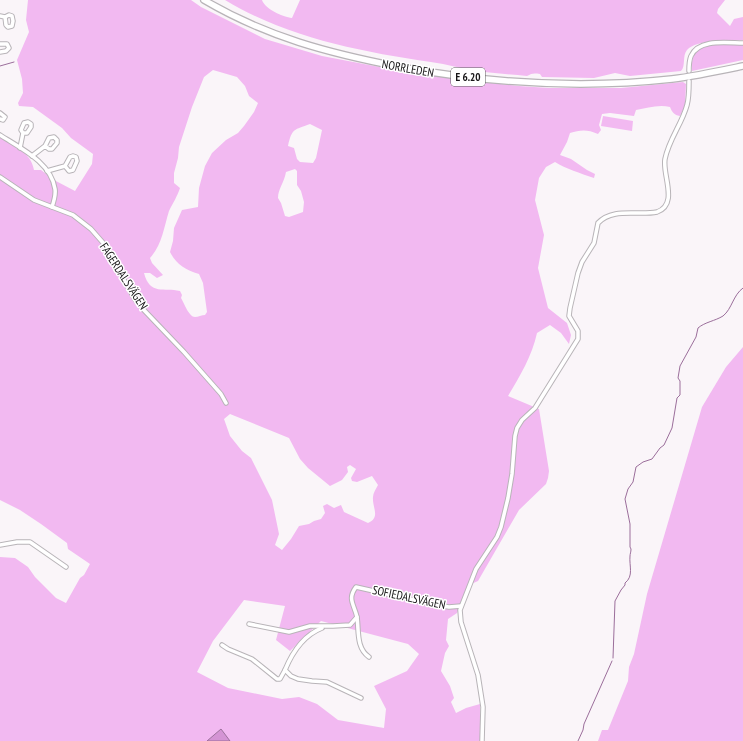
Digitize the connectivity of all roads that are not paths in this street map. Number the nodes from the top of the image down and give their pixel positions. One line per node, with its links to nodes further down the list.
1 (204, 0): 7 (highway, NORRLEDEN / E 6.20)
2 (0, 16): 3 (street)
3 (5, 17)
4 (743, 43): 8 (street)
5 (0, 44): 6 (street)
6 (0, 52)
7 (743, 66)
8 (689, 71)
9 (688, 81): 24 (street)
10 (0, 113): 11 (street)
11 (0, 119)
12 (23, 133): 15 (street)
13 (0, 135): 15 (street)
14 (45, 146): 16 (street)
15 (20, 148): 16 (street)
16 (32, 156): 18 (street)
17 (65, 166): 18 (street)
18 (47, 171): 20 (street)
19 (0, 177): 20 (street, FAGERDALSVÄGEN)
20 (52, 207): 21 (street, FAGERDALSVÄGEN)
21 (226, 403)
22 (0, 546): 23 (street)
23 (66, 567)
24 (461, 606): 25 (street, SOFIEDALSVÄGEN); 32 (street)
25 (357, 618): 27 (street); 29 (street)
26 (249, 624): 27 (street)
27 (325, 627): 30 (street)
28 (222, 645): 30 (street)
29 (369, 657)
30 (285, 670): 31 (street)
31 (361, 698)
32 (482, 741)

